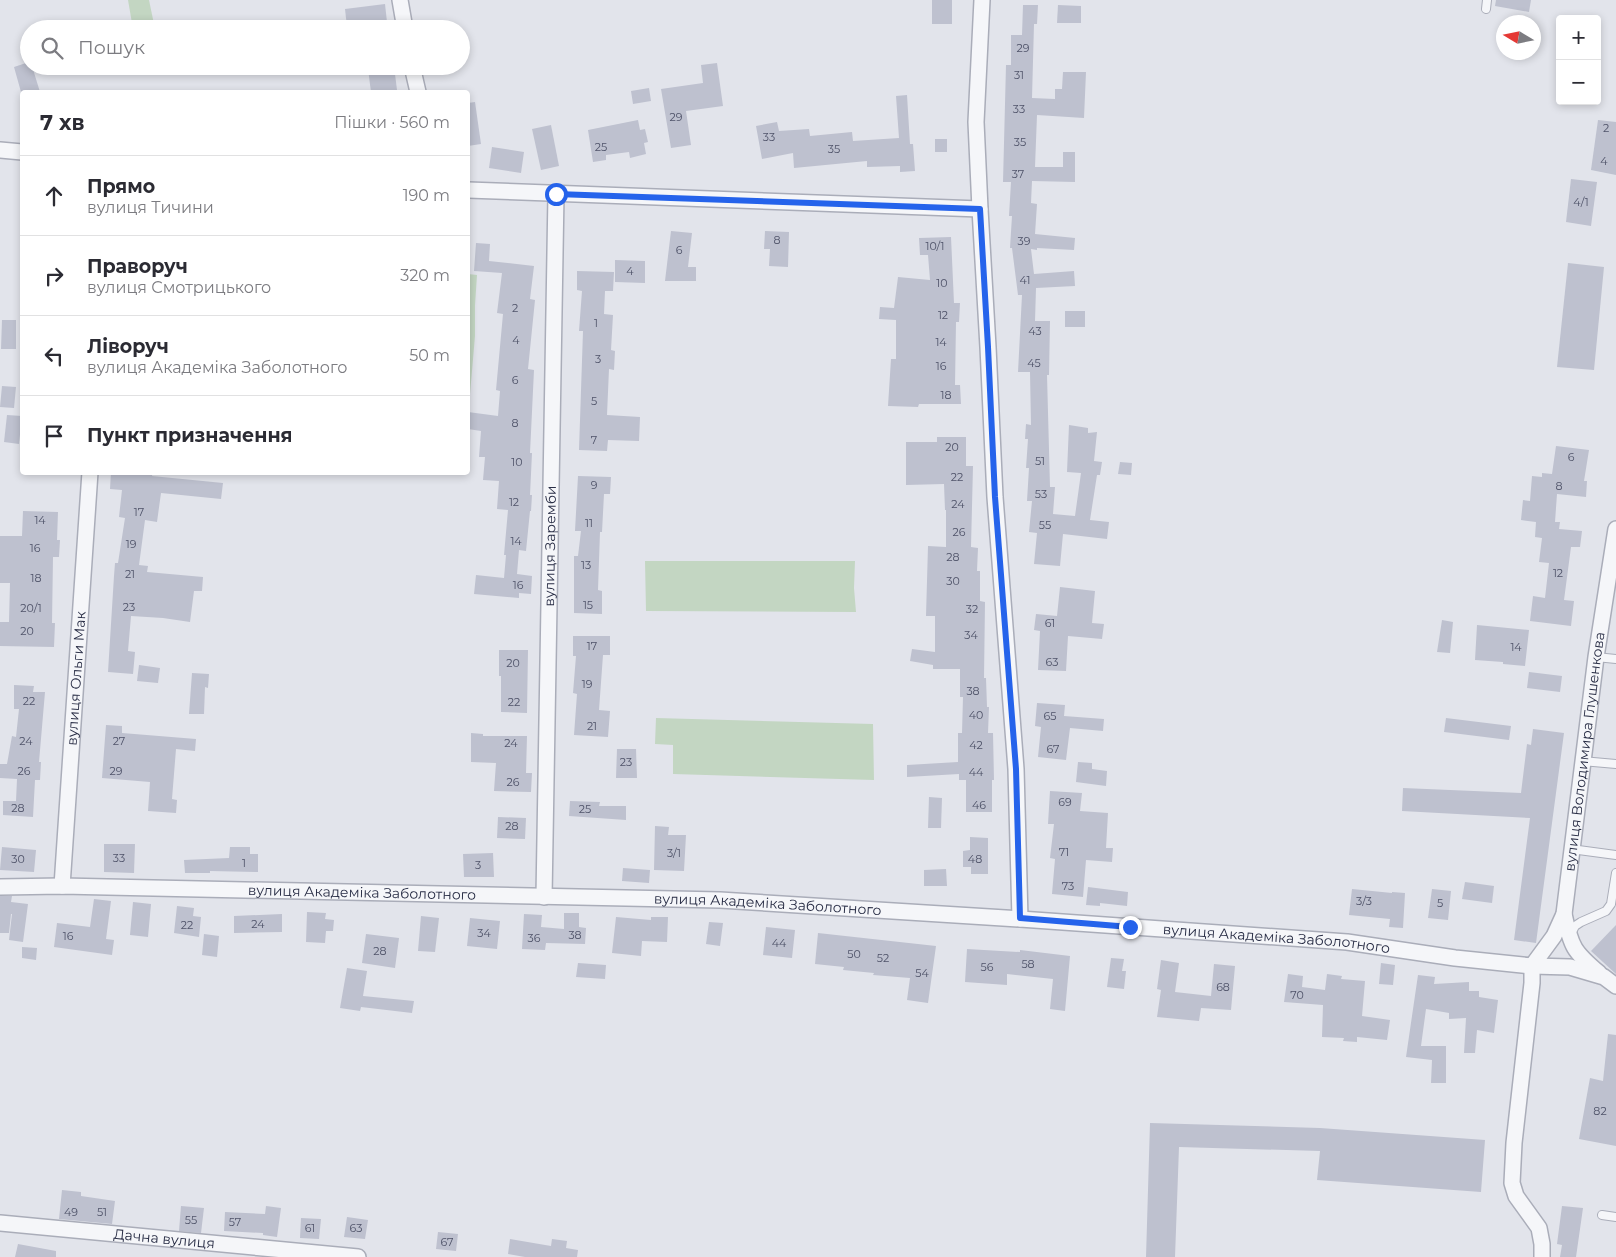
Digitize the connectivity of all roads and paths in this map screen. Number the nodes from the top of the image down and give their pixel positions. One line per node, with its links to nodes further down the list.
1 (400, 0): 5 (street)
2 (982, 0): 12 (street)
3 (1487, 0): 4 (lane)
4 (1486, 9)
5 (403, 20)
6 (414, 75): 7 (street)
7 (418, 90)
8 (0, 150): 9 (street)
9 (20, 152)
10 (470, 190): 11 (street)
11 (556, 194): 12 (street); 24 (street, вулиця Заремби)
12 (980, 209): 26 (street)
13 (90, 475): 22 (street, вулиця Ольги Мак)
14 (1616, 529): 15 (street, вулиця Володимира Глушенкова)
15 (1596, 657): 16 (lane); 17 (street, вулиця Володимира Глушенкова)
16 (1616, 659)
17 (1582, 761): 18 (lane); 19 (street, вулиця Володимира Глушенкова)
18 (1616, 764)
19 (1571, 849): 20 (lane); 25 (street, вулиця Володимира Глушенкова)
20 (1616, 855)
21 (1616, 873): 27 (lane)
22 (62, 886): 23 (street, вулиця Академіка Заболотного); 24 (street, вулиця Академіка Заболотного)
23 (0, 887)
24 (544, 897): 26 (street, вулиця Академіка Заболотного)
25 (1564, 914): 27 (street); 28 (street, вулиця Володимира Глушенкова)
26 (1020, 918): 28 (street, вулиця Академіка Заболотного)
27 (1569, 938): 29 (street)
28 (1532, 966): 29 (street, вулиця Академіка Заболотного); 34 (street)
29 (1610, 982)
30 (1602, 1215): 31 (lane)
31 (1616, 1217)
32 (0, 1224): 33 (street, Дачна вулиця)
33 (358, 1257)
34 (1542, 1257)

